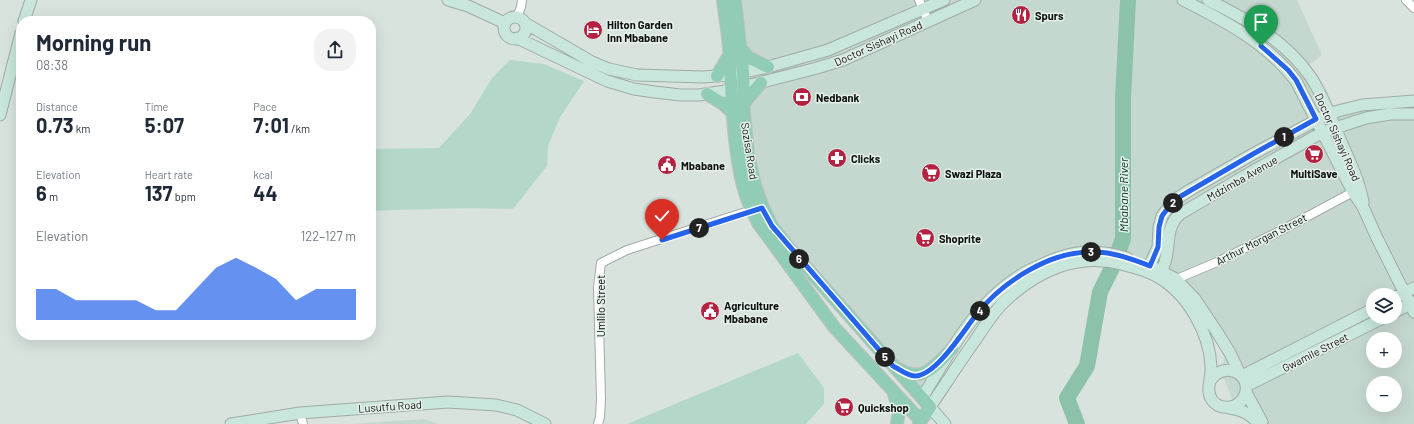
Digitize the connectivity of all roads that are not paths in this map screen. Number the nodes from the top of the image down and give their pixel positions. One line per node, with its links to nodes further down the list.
1 (30, 0): 13 (main road)
2 (448, 0): 16 (main road)
3 (522, 0): 14 (street)
4 (723, 0): 21 (main road, Sozisa Road)
5 (735, 0): 18 (main road, Sozisa Road)
6 (944, 0): 11 (main road, Doctor Sishayi Road)
7 (975, 0): 15 (main road, Doctor Sishayi Road)
8 (1183, 0): 37 (main road, Doctor Sishayi Road)
9 (1208, 0): 34 (main road, Doctor Sishayi Road)
10 (1406, 0): 12 (street)
11 (922, 5): 15 (street); 19 (main road, Doctor Sishayi Road)
12 (1414, 8)
13 (25, 16)
14 (521, 20): 16 (main road); 17 (main road); 26 (main road, Doctor Sishayi Road)
15 (928, 21): 22 (main road, Doctor Sishayi Road)
16 (506, 24): 17 (main road)
17 (517, 38): 30 (main road, Doctor Sishayi Road)
18 (740, 47): 23 (main road); 24 (main road, Sozisa Road)
19 (828, 50): 22 (main road); 23 (main road, Doctor Sishayi Road)
20 (16, 53): 36 (main road)
21 (730, 54): 25 (main road, Sozisa Road); 26 (main road)
22 (843, 60): 27 (main road, Doctor Sishayi Road)
23 (768, 67): 24 (main road, Doctor Sishayi Road)
24 (743, 72): 25 (main road, Doctor Sishayi Road); 28 (main road, Sozisa Road)
25 (730, 75): 26 (main road, Doctor Sishayi Road); 29 (main road, Sozisa Road)
26 (717, 76)
27 (761, 83): 28 (main road, Doctor Sishayi Road); 32 (main road)
28 (744, 87): 29 (main road, Doctor Sishayi Road); 32 (main road, Sozisa Road)
29 (731, 90): 30 (main road, Doctor Sishayi Road); 33 (main road, Sozisa Road)
30 (707, 94): 33 (main road)
31 (1414, 101): 34 (main road, Mdzimba Avenue)
32 (744, 103): 42 (main road, Sozisa Road)
33 (733, 113): 42 (main road, Sozisa Road)
34 (1330, 113): 37 (main road, Mdzimba Avenue); 38 (main road, Doctor Sishayi Road)
35 (1414, 114): 38 (main road, Mdzimba Avenue)
36 (0, 116)
37 (1316, 119): 39 (main road, Doctor Sishayi Road); 44 (main road, Mdzimba Avenue)
38 (1335, 127): 39 (main road, Mdzimba Avenue); 41 (main road, Doctor Sishayi Road)
39 (1323, 132): 40 (main road, Doctor Sishayi Road); 45 (main road, Mdzimba Avenue)
40 (1353, 192): 41 (main road, Doctor Sishayi Road); 46 (street, Arthur Morgan Street)
41 (1364, 207): 47 (main road, Doctor Sishayi Road)
42 (757, 209): 53 (main road, Sozisa Road); 56 (main road, Sozisa Road); 65 (street, Umlilo Street)
43 (1101, 256): 44 (main road); 52 (main road); 58 (main road)
44 (1148, 268): 45 (main road)
45 (1159, 273): 46 (main road)
46 (1172, 281): 54 (main road); 55 (main road)
47 (1405, 293): 48 (main road, Doctor Sishayi Road)
48 (1413, 306): 49 (main road)
49 (1402, 310)
50 (1366, 313): 55 (main road, Gwamile Street)
51 (1369, 324): 55 (main road, Gwamile Street)
52 (952, 349): 53 (main road); 57 (main road)
53 (893, 366): 57 (main road, Sozisa Road)
54 (1210, 381): 55 (main road); 59 (main road)
55 (1243, 382): 59 (main road); 70 (main road)
56 (893, 391): 60 (main road, Sozisa Road); 66 (main road)
57 (922, 398): 58 (main road, Sozisa Road); 60 (main road)
58 (930, 407): 62 (main road); 68 (main road)
59 (1228, 408): 69 (main road)
60 (912, 410): 62 (main road, Sozisa Road); 67 (main road)
61 (301, 419): 63 (main road, Lusutfu Road); 64 (main road, Lusutfu Road)
62 (921, 423)
63 (231, 424)
64 (546, 424)
65 (598, 424)
66 (897, 424)
67 (903, 424)
68 (945, 424)
69 (1259, 424)
70 (1263, 424)

